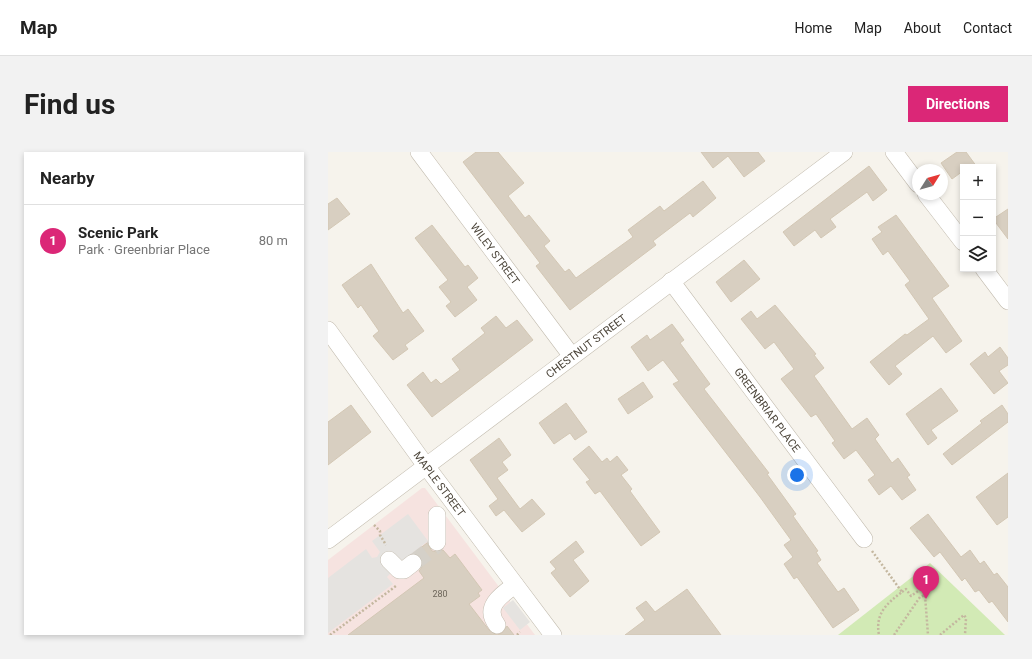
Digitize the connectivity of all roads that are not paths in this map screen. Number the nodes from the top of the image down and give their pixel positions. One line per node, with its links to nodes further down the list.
1 (419, 152): 11 (street, WILEY STREET)
2 (844, 152): 8 (street, CHESTNUT STREET)
3 (894, 152): 4 (street)
4 (912, 176)
5 (931, 200): 6 (street)
6 (960, 238)
7 (986, 272): 9 (street)
8 (671, 282): 11 (street, CHESTNUT STREET); 14 (street, GREENBRIAR PLACE)
9 (1008, 301)
10 (328, 330): 12 (street, MAPLE STREET)
11 (571, 356): 12 (street, CHESTNUT STREET)
12 (426, 466): 15 (street, CHESTNUT STREET); 19 (street, MAPLE STREET)
13 (437, 515): 16 (street)
14 (864, 539)
15 (328, 540)
16 (437, 542)
17 (389, 560): 18 (street)
18 (413, 564)
19 (515, 585): 20 (street); 21 (street, MAPLE STREET)
20 (497, 625)
21 (553, 635)

